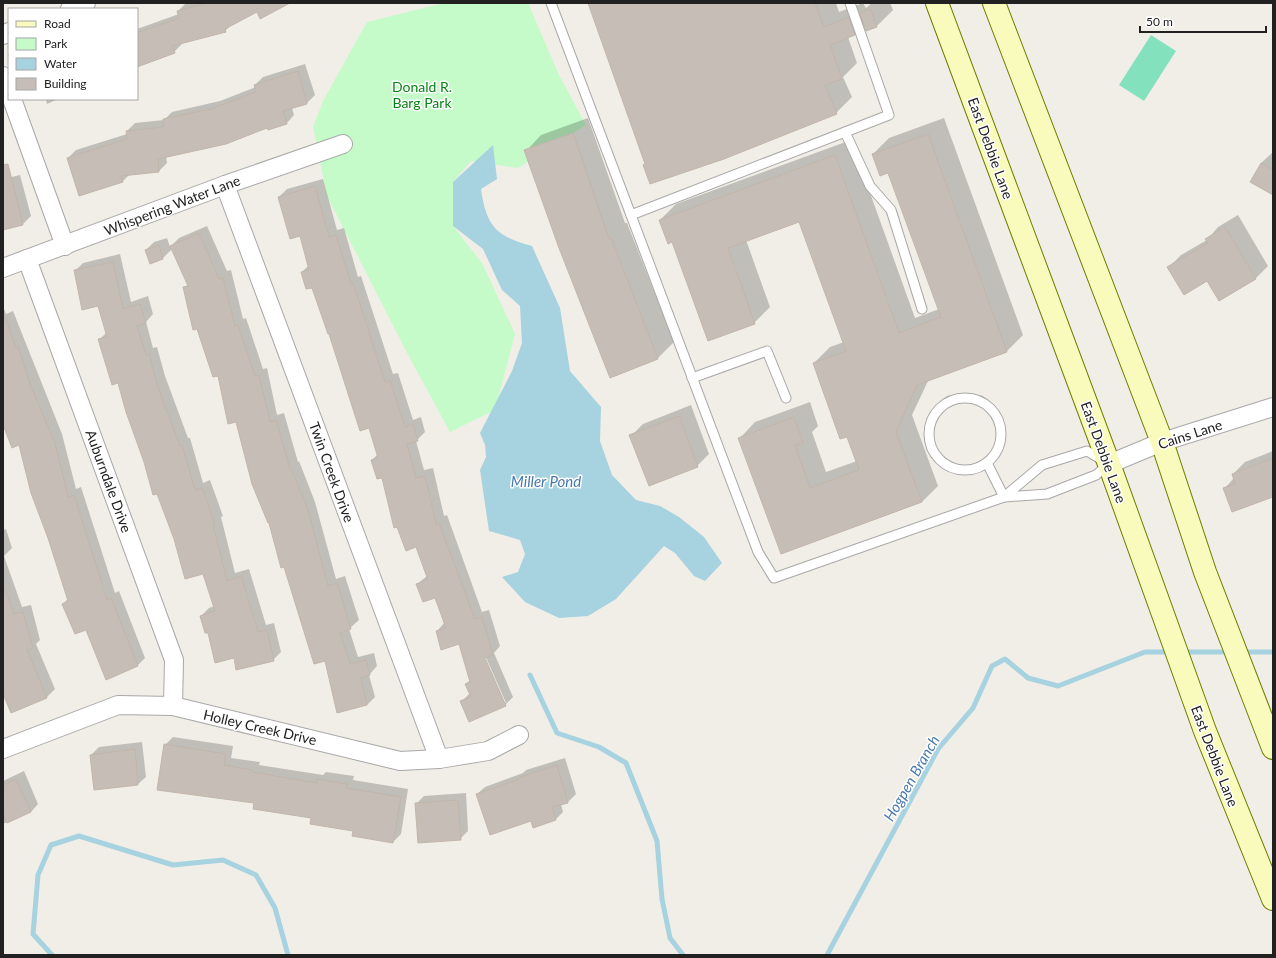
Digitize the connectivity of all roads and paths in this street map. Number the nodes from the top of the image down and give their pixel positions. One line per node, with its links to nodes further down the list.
1 (86, 3): 6 (street)
2 (551, 3): 13 (lane)
3 (850, 3): 10 (lane)
4 (937, 3): 23 (main road, East Debbie Lane)
5 (994, 3): 21 (main road)
6 (73, 8)
7 (3, 76): 8 (street)
8 (8, 89)
9 (12, 100): 14 (street)
10 (845, 132): 13 (lane); 17 (lane)
11 (343, 144): 12 (street, Whispering Water Lane)
12 (226, 185): 14 (street, Whispering Water Lane); 29 (street, Twin Creek Drive)
13 (631, 215): 18 (lane)
14 (65, 246): 15 (street, Whispering Water Lane)
15 (27, 259): 16 (street, Whispering Water Lane); 25 (street, Auburndale Drive)
16 (3, 268)
17 (922, 309)
18 (692, 378): 19 (lane); 24 (lane)
19 (786, 398)
20 (1273, 407): 21 (street, Cains Lane)
21 (1162, 442): 23 (street, Cains Lane); 27 (main road)
22 (987, 463): 22 (lane); 24 (lane)
23 (1109, 464): 24 (lane); 24 (lane); 30 (main road, East Debbie Lane)
24 (1004, 497)
25 (173, 706): 28 (street, Holley Creek Drive); 29 (street, Holley Creek Drive)
26 (519, 735): 29 (street, Holley Creek Drive)
27 (1270, 739)
28 (3, 749)
29 (439, 759)
30 (1273, 899)

